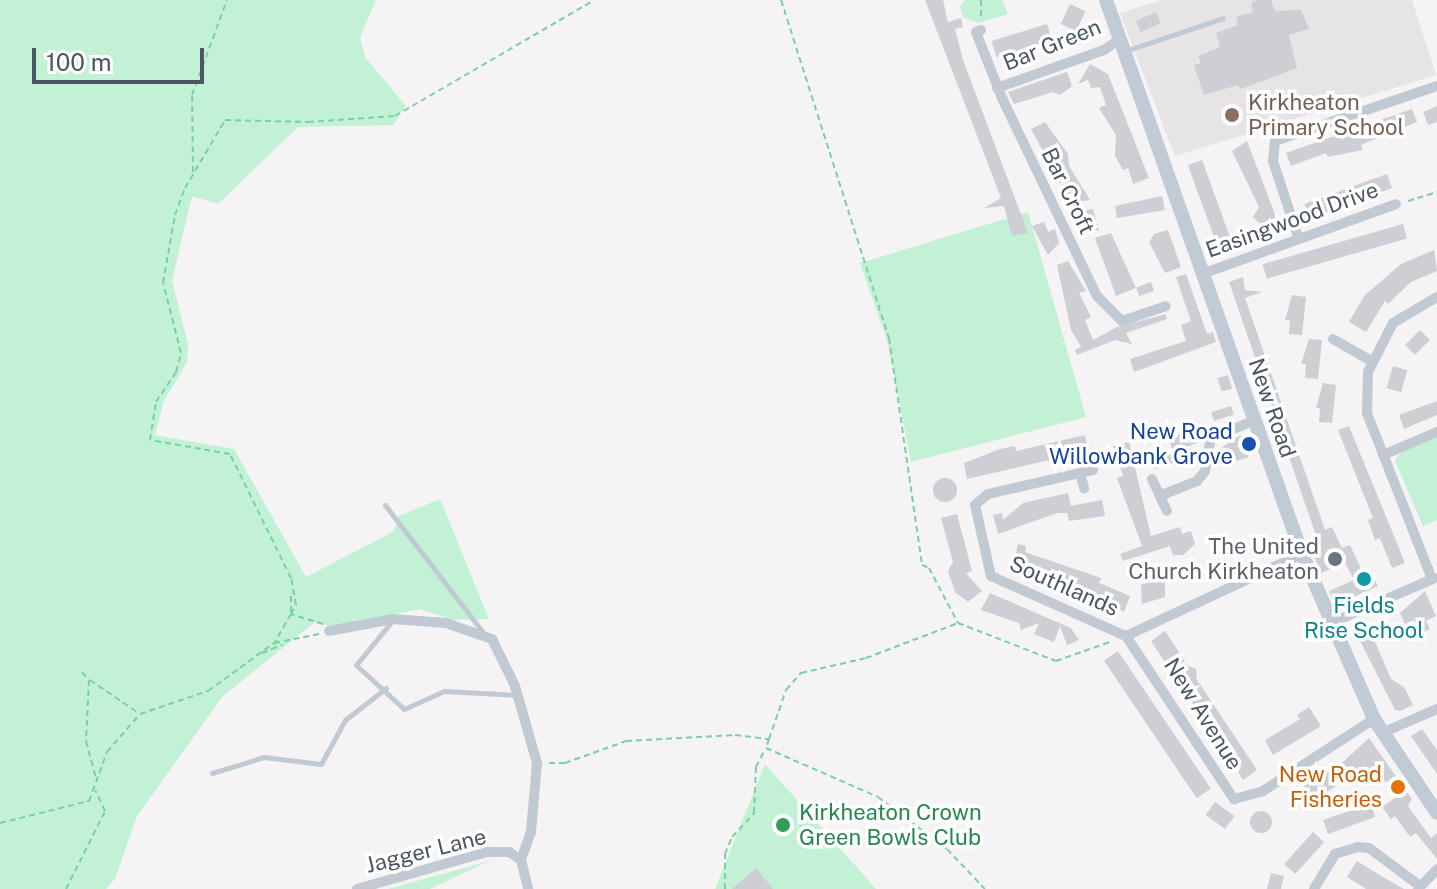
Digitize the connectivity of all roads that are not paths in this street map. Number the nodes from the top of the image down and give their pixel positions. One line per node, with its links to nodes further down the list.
1 (1106, 0): 4 (street, New Road)
2 (1223, 18): 4 (lane)
3 (981, 30): 6 (street, Bar Croft)
4 (1122, 45): 6 (street, Bar Green); 9 (street, New Road)
5 (1437, 86): 8 (street)
6 (997, 88): 11 (street, Bar Croft)
7 (1396, 204): 8 (street, Easingwood Drive)
8 (1298, 237): 9 (street, Easingwood Drive)
9 (1202, 274): 14 (street, New Road)
10 (1437, 297): 13 (street)
11 (1166, 306)
12 (1333, 339): 13 (street)
13 (1373, 362): 16 (street)
14 (1253, 421): 21 (street); 24 (street, New Road)
15 (1437, 432): 16 (street)
16 (1383, 455): 25 (street)
17 (1093, 470): 18 (street, Southlands)
18 (1080, 473): 20 (street); 30 (street, Southlands)
19 (1152, 479): 21 (street)
20 (1084, 488)
21 (1162, 495): 23 (street)
22 (385, 505): 29 (lane)
23 (1167, 511)
24 (1302, 554): 27 (street, New Road); 30 (street)
25 (1435, 578): 27 (street)
26 (393, 619): 28 (street); 29 (street); 31 (lane)
27 (1331, 623): 34 (street, New Road)
28 (334, 630)
29 (482, 631): 32 (street)
30 (1126, 636): 34 (street, New Avenue)
31 (386, 688): 32 (lane); 36 (lane)
32 (518, 695): 38 (street)
33 (1437, 709): 35 (street)
34 (1374, 719): 35 (street, New Road)
35 (1384, 732): 37 (street, New Road)
36 (212, 773)
37 (1437, 813)
38 (521, 860): 41 (street, Jagger Lane); 42 (street)
39 (1437, 869): 40 (street)
40 (1419, 888): 43 (street)
41 (357, 889)
42 (528, 889)
43 (1314, 889)

